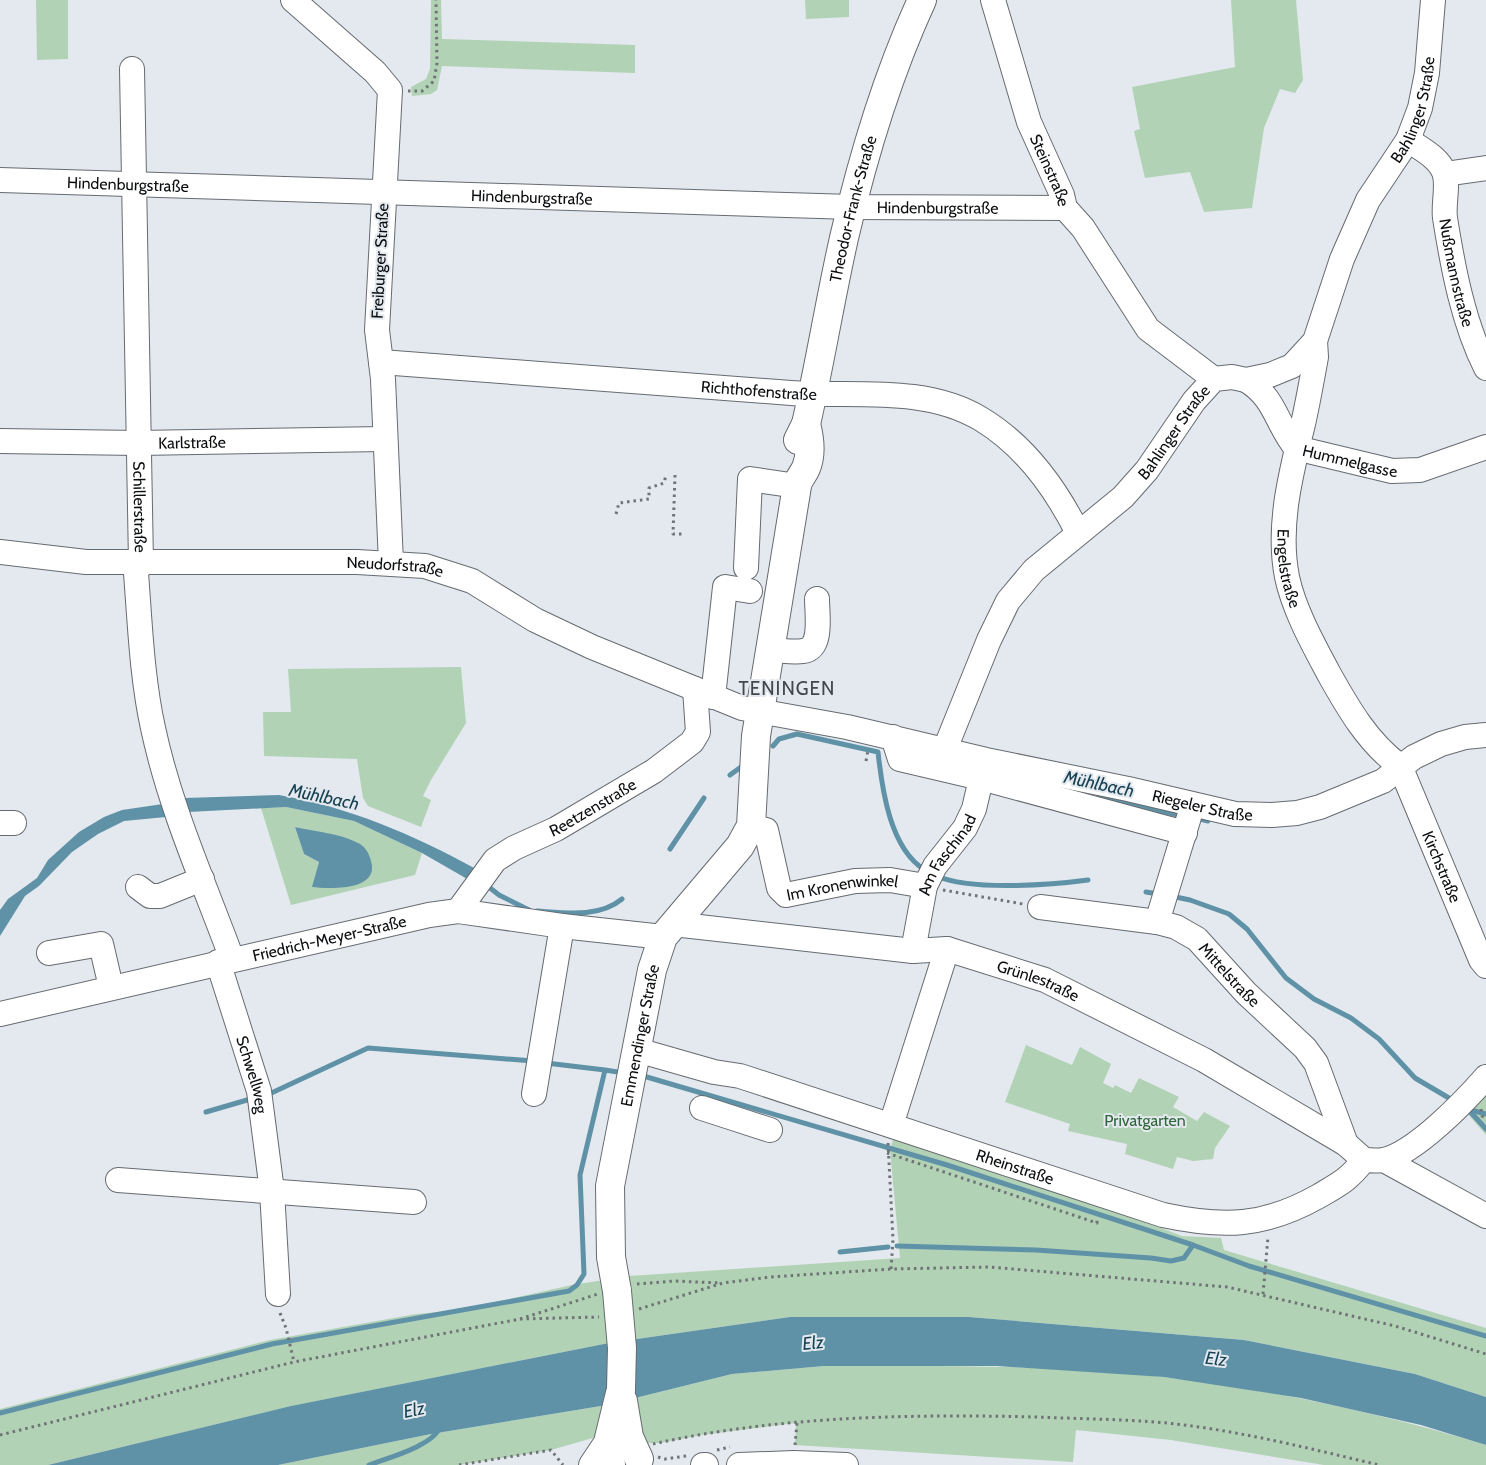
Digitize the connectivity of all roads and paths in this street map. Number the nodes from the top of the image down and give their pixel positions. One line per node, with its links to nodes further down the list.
1 (294, 0): 7 (street)
2 (436, 0): 7 (path)
3 (922, 0): 14 (main road, Theodor-Frank-Straße)
4 (992, 0): 15 (street, Steinstraße)
5 (1433, 0): 8 (street, Bahlinger Straße)
6 (132, 69): 12 (street, Schillerstraße)
7 (390, 90): 13 (street, Freiburger Straße)
8 (1408, 140): 10 (street); 16 (street, Bahlinger Straße)
9 (1486, 168): 10 (street)
10 (1445, 174): 18 (street, Nußmannstraße)
11 (0, 180): 12 (street, Hindenburgstraße)
12 (135, 184): 13 (street, Hindenburgstraße); 24 (street, Schillerstraße)
13 (383, 191): 14 (street, Hindenburgstraße); 17 (street, Freiburger Straße)
14 (852, 207): 15 (street, Hindenburgstraße); 21 (main road, Theodor-Frank-Straße)
15 (1065, 208): 19 (street, Steinstraße)
16 (1315, 342): 20 (street, Bahlinger Straße); 26 (street, Engelstraße)
17 (381, 362): 21 (street, Richthofenstraße); 22 (street, Freiburger Straße)
18 (1486, 368)
19 (1214, 380): 20 (street, Bahlinger Straße); 31 (street, Bahlinger Straße)
20 (1246, 380): 26 (street, Hummelgasse)
21 (813, 394): 29 (main road, Theodor-Frank-Straße); 31 (street, Richthofenstraße)
22 (385, 439): 24 (street, Karlstraße); 35 (street, Freiburger Straße)
23 (0, 441): 24 (street, Karlstraße)
24 (138, 442): 34 (street, Schillerstraße)
25 (1486, 447): 26 (street, Hummelgasse)
26 (1296, 448): 47 (street, Engelstraße)
27 (666, 475): 30 (path)
28 (675, 475): 32 (path)
29 (797, 484): 36 (street); 39 (main road, Theodor-Frank-Straße)
30 (616, 514)
31 (1078, 533): 44 (street, Bahlinger Straße)
32 (682, 534)
33 (0, 552): 34 (street, Neudorfstraße)
34 (141, 563): 35 (street, Neudorfstraße); 52 (street, Schillerstraße)
35 (390, 563): 40 (street, Neudorfstraße)
36 (746, 568)
37 (750, 591): 40 (street, Reetzenstraße)
38 (817, 599): 39 (street)
39 (771, 650): 41 (main road, Theodor-Frank-Straße)
40 (704, 693): 41 (street, Neudorfstraße); 55 (street, Reetzenstraße)
41 (760, 712): 43 (street, Riegeler Straße); 50 (main road, Emmendinger Straße)
42 (1486, 735): 47 (street, Riegeler Straße)
43 (892, 737): 44 (street, Riegeler Straße); 48 (street)
44 (945, 749): 48 (street, Riegeler Straße)
45 (867, 756): 46 (path)
46 (866, 761)
47 (1400, 766): 49 (street, Riegeler Straße); 63 (street, Kirchstraße)
48 (983, 769): 49 (street, Riegeler Straße); 51 (street, Am Faschinad)
49 (1189, 818): 56 (street)
50 (751, 826): 51 (street, Im Kronenwinkel); 58 (main road, Emmendinger Straße)
51 (930, 877): 54 (path); 60 (street, Am Faschinad)
52 (202, 879): 53 (street); 62 (street, Schillerstraße)
53 (138, 887)
54 (1040, 907): 56 (street, Mittelstraße)
55 (458, 911): 57 (street, Friedrich-Meyer-Straße); 62 (street, Friedrich-Meyer-Straße)
56 (1157, 922): 72 (street, Mittelstraße)
57 (562, 926): 58 (street, Friedrich-Meyer-Straße); 68 (street)
58 (668, 930): 60 (street, Grünlestraße); 66 (main road, Emmendinger Straße)
59 (946, 949): 60 (street, Grünlestraße); 70 (street); 72 (street, Grünlestraße)
60 (913, 951)
61 (49, 953): 64 (street)
62 (225, 961): 64 (street, Friedrich-Meyer-Straße); 75 (street, Schwellweg)
63 (1486, 966)
64 (111, 987): 65 (street, Friedrich-Meyer-Straße)
65 (0, 1014)
66 (634, 1066): 70 (street, Rheinstraße); 82 (main road, Emmendinger Straße)
67 (1486, 1077): 73 (street)
68 (534, 1094)
69 (702, 1108): 71 (street)
70 (891, 1125): 73 (street, Rheinstraße)
71 (770, 1130)
72 (1346, 1144): 73 (street, Grünlestraße)
73 (1374, 1160): 77 (street, Grünlestraße)
74 (118, 1180): 75 (street)
75 (272, 1190): 76 (street); 84 (street, Schwellweg)
76 (414, 1202)
77 (1486, 1216)
78 (1098, 1220): 80 (path)
79 (1268, 1239): 83 (path)
80 (891, 1269): 81 (path); 83 (path)
81 (723, 1283): 82 (path); 85 (path)
82 (616, 1289): 87 (path); 91 (main road, Emmendinger Straße, bridge)
83 (1263, 1292): 89 (path)
84 (278, 1294)
85 (650, 1306)
86 (595, 1318): 87 (path)
87 (520, 1319): 90 (path)
88 (286, 1328): 90 (path)
89 (1486, 1354)
90 (294, 1362): 92 (path)
91 (616, 1426): 94 (main road); 97 (street)
92 (0, 1435)
93 (681, 1458): 98 (path)
94 (633, 1460): 101 (path)
95 (459, 1465): 96 (path)
96 (563, 1465)
97 (591, 1465)
98 (682, 1465)
99 (739, 1465): 100 (street)
100 (846, 1465)
101 (1379, 1465)

